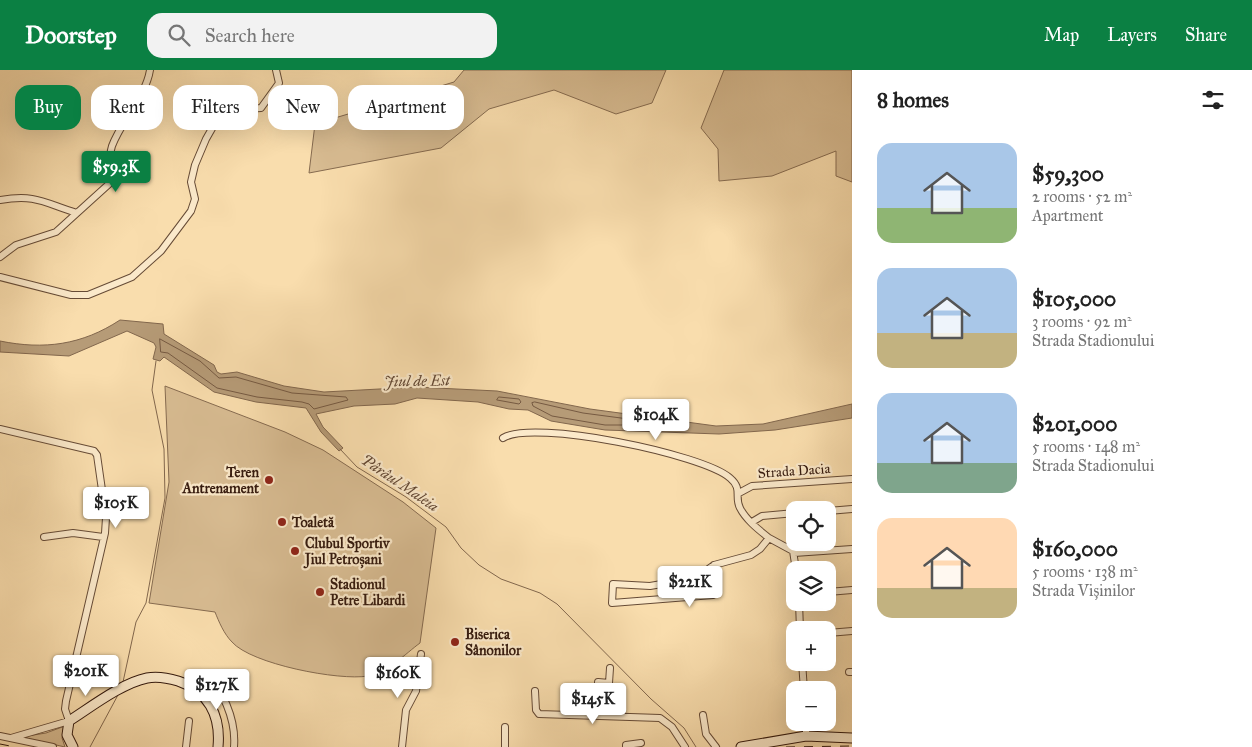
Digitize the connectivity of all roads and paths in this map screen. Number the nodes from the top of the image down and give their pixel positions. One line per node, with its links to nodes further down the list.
1 (150, 70): 4 (street)
2 (276, 70): 6 (street)
3 (0, 200): 4 (street)
4 (77, 213): 5 (street)
5 (0, 257)
6 (0, 277)
7 (0, 429): 16 (street)
8 (502, 438): 10 (street)
9 (852, 479): 10 (street, Strada Dacia)
10 (739, 493): 14 (street)
11 (852, 509): 12 (street)
12 (836, 510)
13 (786, 514): 14 (street)
14 (752, 522): 17 (street)
15 (44, 537): 16 (street)
16 (103, 537): 32 (street)
17 (769, 538): 19 (street); 21 (street)
18 (852, 549): 19 (street)
19 (794, 553): 20 (street)
20 (795, 561)
21 (714, 565): 21 (street)
22 (852, 590): 23 (street)
23 (836, 591)
24 (852, 631): 25 (street)
25 (836, 632)
26 (421, 654): 46 (street)
27 (610, 668): 30 (street)
28 (199, 674): 45 (street)
29 (535, 691): 30 (street)
30 (598, 715): 49 (street)
31 (703, 715): 50 (street)
32 (69, 721): 38 (street); 42 (main road); 44 (main road)
33 (189, 721): 43 (street)
34 (505, 727): 47 (street)
35 (806, 731): 37 (street)
36 (0, 736): 38 (street)
37 (806, 736): 39 (main road); 51 (main road)
38 (11, 738): 41 (street)
39 (852, 738)
40 (641, 743): 48 (street)
41 (53, 747)
42 (73, 747)
43 (186, 747)
44 (218, 747)
45 (234, 747)
46 (402, 747)
47 (505, 747)
48 (626, 747)
49 (685, 747)
50 (716, 747)
51 (742, 747)

